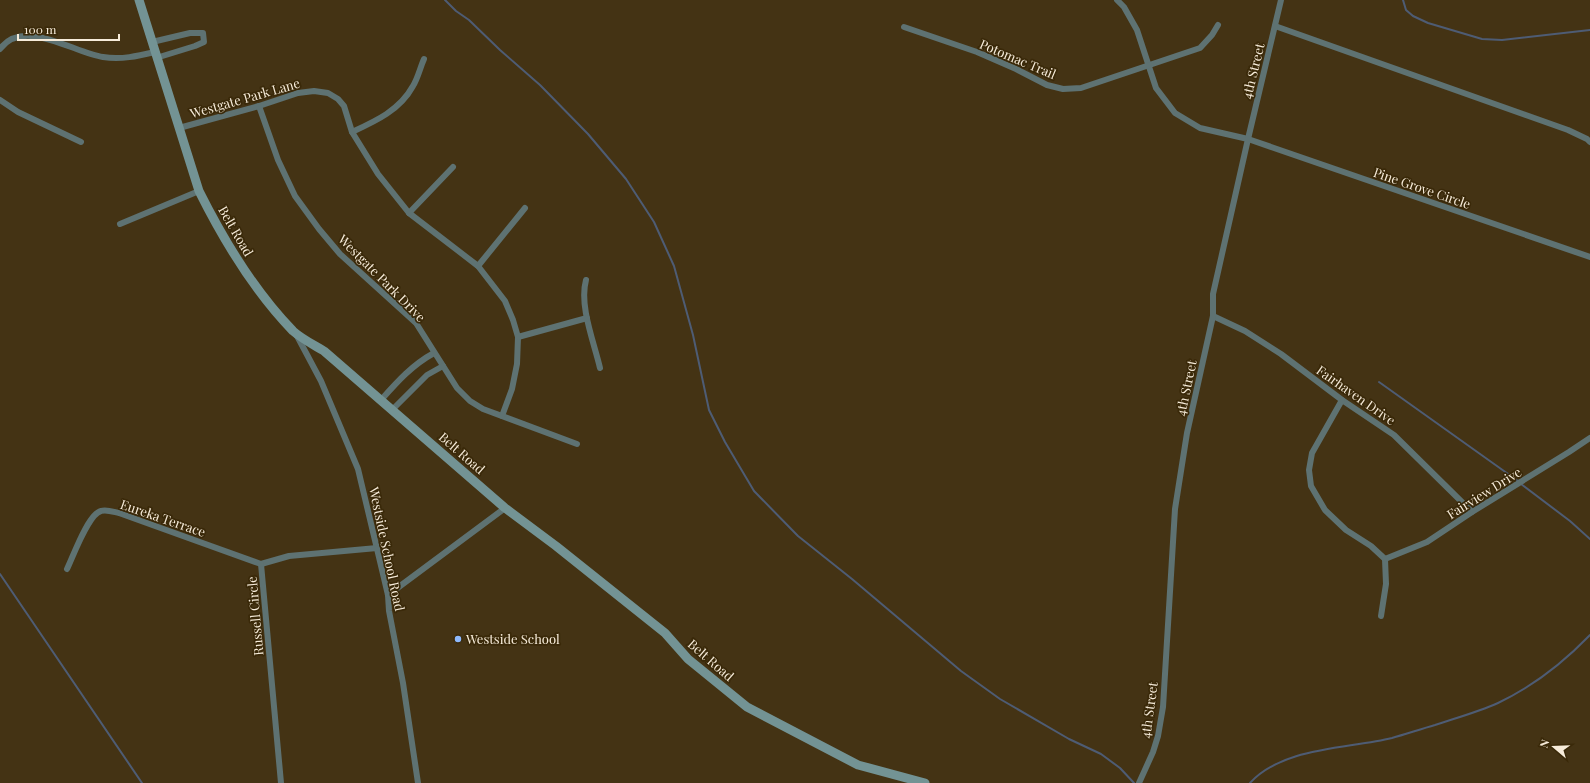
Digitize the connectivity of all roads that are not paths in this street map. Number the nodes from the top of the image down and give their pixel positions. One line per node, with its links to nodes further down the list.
1 (139, 0): 7 (street, Belt Road)
2 (1117, 0): 11 (street, Pine Grove Circle)
3 (1281, 0): 5 (street, 4th Street)
4 (1218, 25): 11 (street, Potomac Trail)
5 (1275, 26): 16 (street, 4th Street); 18 (street)
6 (904, 27): 11 (street, Potomac Trail)
7 (152, 42): 9 (street, Belt Road); 9 (street)
8 (0, 49): 9 (street)
9 (156, 55): 14 (street, Belt Road)
10 (424, 60): 15 (street)
11 (1148, 66): 16 (street, Pine Grove Circle)
12 (0, 100): 17 (street)
13 (259, 106): 14 (street, Westgate Park Lane); 15 (street, Westgate Park Lane); 31 (street, Westgate Park Drive)
14 (179, 128): 20 (street, Belt Road)
15 (352, 132): 22 (street, Westgate Park Lane)
16 (1248, 139): 24 (street, Pine Grove Circle); 27 (street, 4th Street)
17 (81, 142)
18 (1590, 142)
19 (453, 167): 22 (street)
20 (199, 191): 23 (street); 29 (street, Belt Road)
21 (526, 208): 25 (street)
22 (409, 212): 25 (street, Westgate Park Lane)
23 (120, 224)
24 (1590, 257)
25 (478, 266): 30 (street, Westgate Park Lane)
26 (586, 280): 28 (street)
27 (1213, 316): 35 (street, Fairhaven Drive); 51 (street, 4th Street)
28 (587, 318): 30 (street); 33 (street)
29 (294, 332): 34 (street, Belt Road); 42 (street, Westside School Road)
30 (518, 337): 37 (street, Westgate Park Lane)
31 (434, 353): 32 (street, Westgate Park Drive); 34 (street)
32 (443, 366): 36 (street); 37 (street, Westgate Park Drive)
33 (600, 368)
34 (381, 400): 36 (street, Belt Road)
35 (1342, 400): 41 (street, Fairhaven Drive); 43 (street)
36 (392, 410): 40 (street, Belt Road)
37 (502, 416): 39 (street, Westgate Park Drive)
38 (1590, 438): 41 (street, Fairview Drive)
39 (577, 444)
40 (505, 508): 46 (street); 50 (street, Belt Road)
41 (1472, 512): 43 (street, Fairview Drive)
42 (377, 548): 44 (street, Russell Circle); 46 (street, Westside School Road)
43 (1385, 559): 47 (street)
44 (261, 564): 45 (street, Eureka Terrace); 48 (street, Russell Circle)
45 (67, 569)
46 (388, 595): 49 (street, Westside School Road)
47 (1381, 616)
48 (281, 783)
49 (418, 783)
50 (925, 783)
51 (1139, 783)

